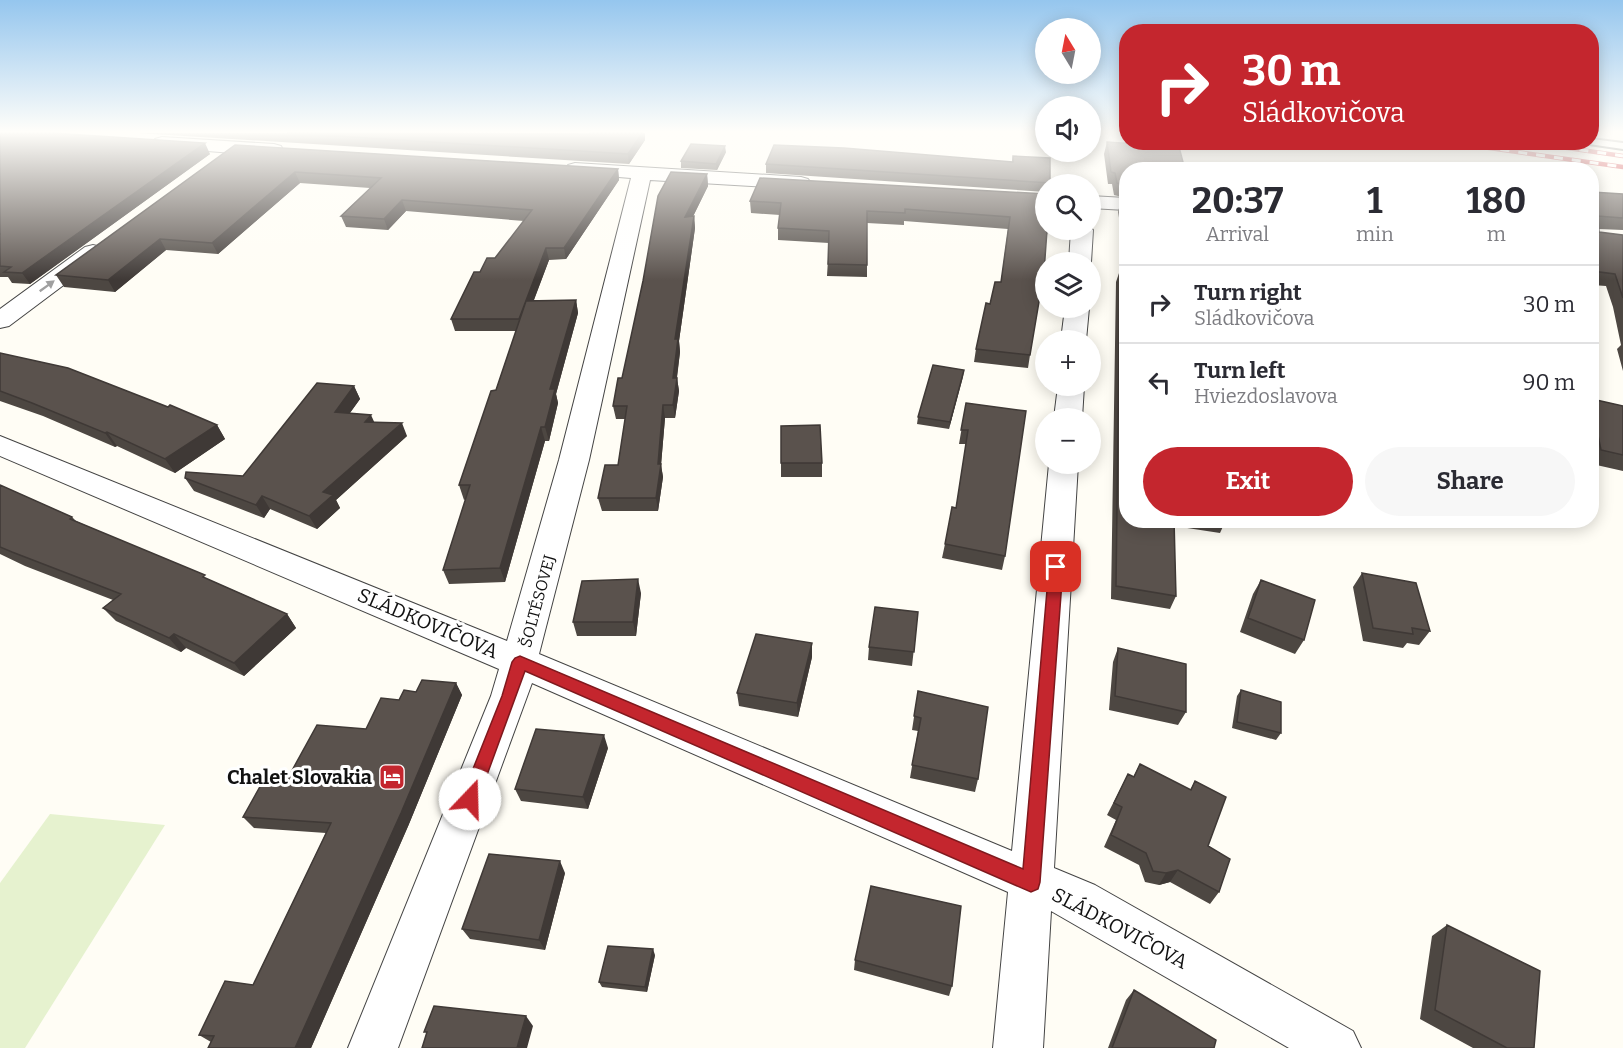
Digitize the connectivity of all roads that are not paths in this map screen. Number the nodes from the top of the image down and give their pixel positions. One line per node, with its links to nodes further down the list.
1 (640, 182): 10 (street, ŠOLTÉSOVEJ)
2 (786, 182): 3 (street)
3 (820, 184)
4 (1101, 203): 5 (street)
5 (1119, 204)
6 (114, 237): 7 (street, one-way to 6)
7 (0, 321)
8 (0, 445): 10 (street, SLÁDKOVIČOVA)
9 (1063, 474): 11 (street)
10 (520, 662): 11 (street, SLÁDKOVIČOVA); 12 (street, ŠOLTÉSOVEJ)
11 (1031, 882): 13 (street); 14 (street, SLÁDKOVIČOVA)
12 (373, 1048)
13 (1018, 1048)
14 (1336, 1048)

